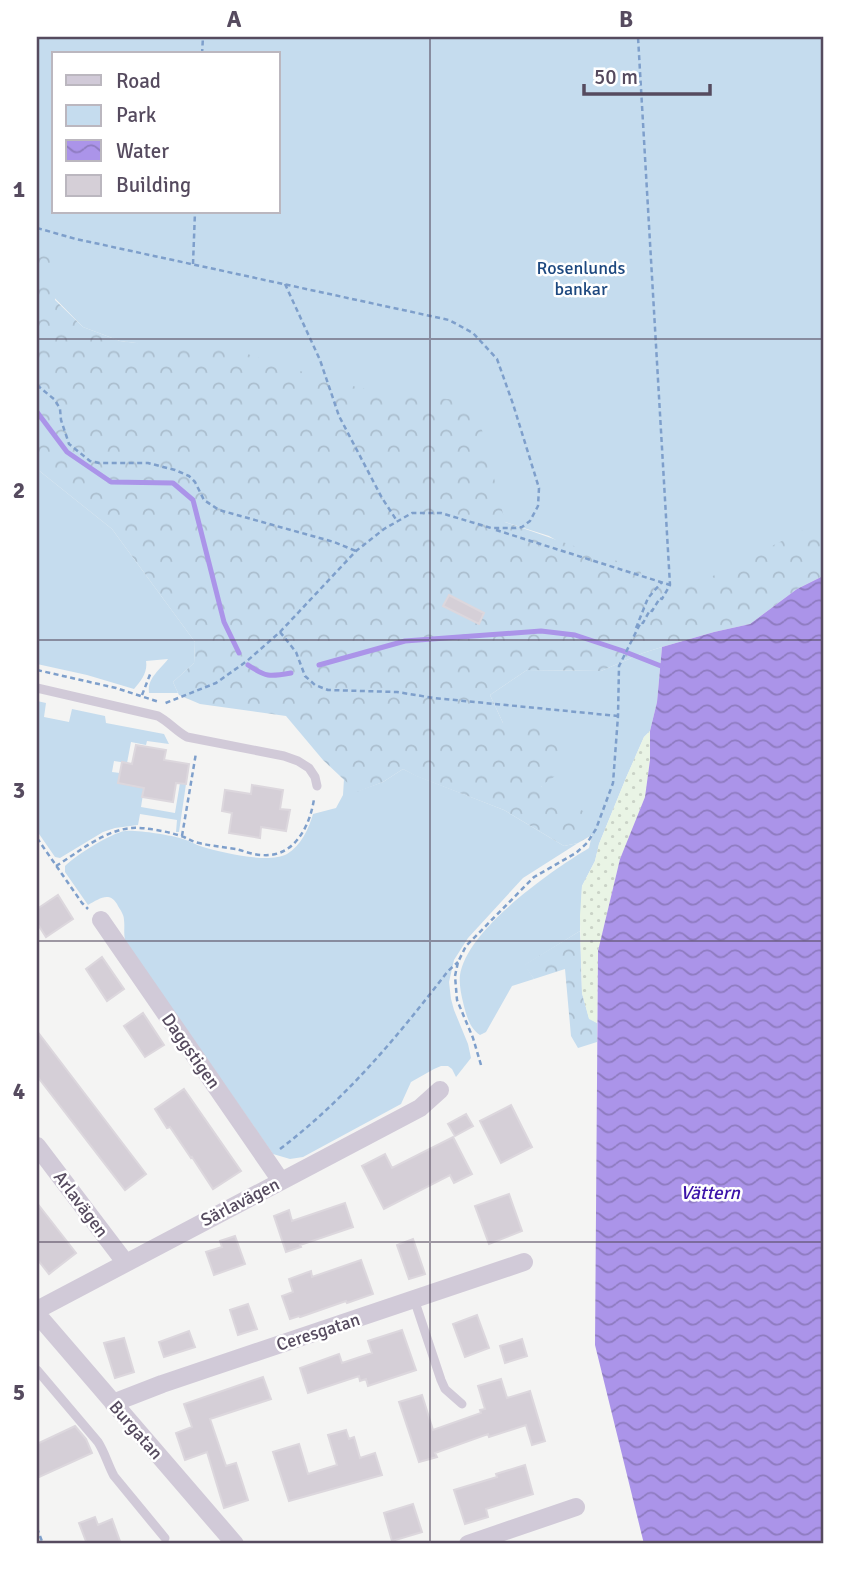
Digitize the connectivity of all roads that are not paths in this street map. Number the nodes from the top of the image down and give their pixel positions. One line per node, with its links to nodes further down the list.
1 (37, 688): 2 (lane)
2 (317, 786)
3 (101, 920): 6 (street, Daggstigen)
4 (440, 1090): 6 (street, Särlavägen)
5 (37, 1146): 7 (street, Arlavägen)
6 (281, 1181): 7 (street, Särlavägen)
7 (125, 1262): 10 (street, Särlavägen)
8 (524, 1262): 9 (street, Ceresgatan)
9 (414, 1299): 12 (street, Ceresgatan); 13 (lane)
10 (37, 1312): 12 (street, Burgatan)
11 (37, 1370): 15 (lane)
12 (113, 1403): 16 (street, Burgatan)
13 (462, 1404)
14 (576, 1507): 17 (street)
15 (165, 1538)
16 (235, 1544)
17 (468, 1544)

